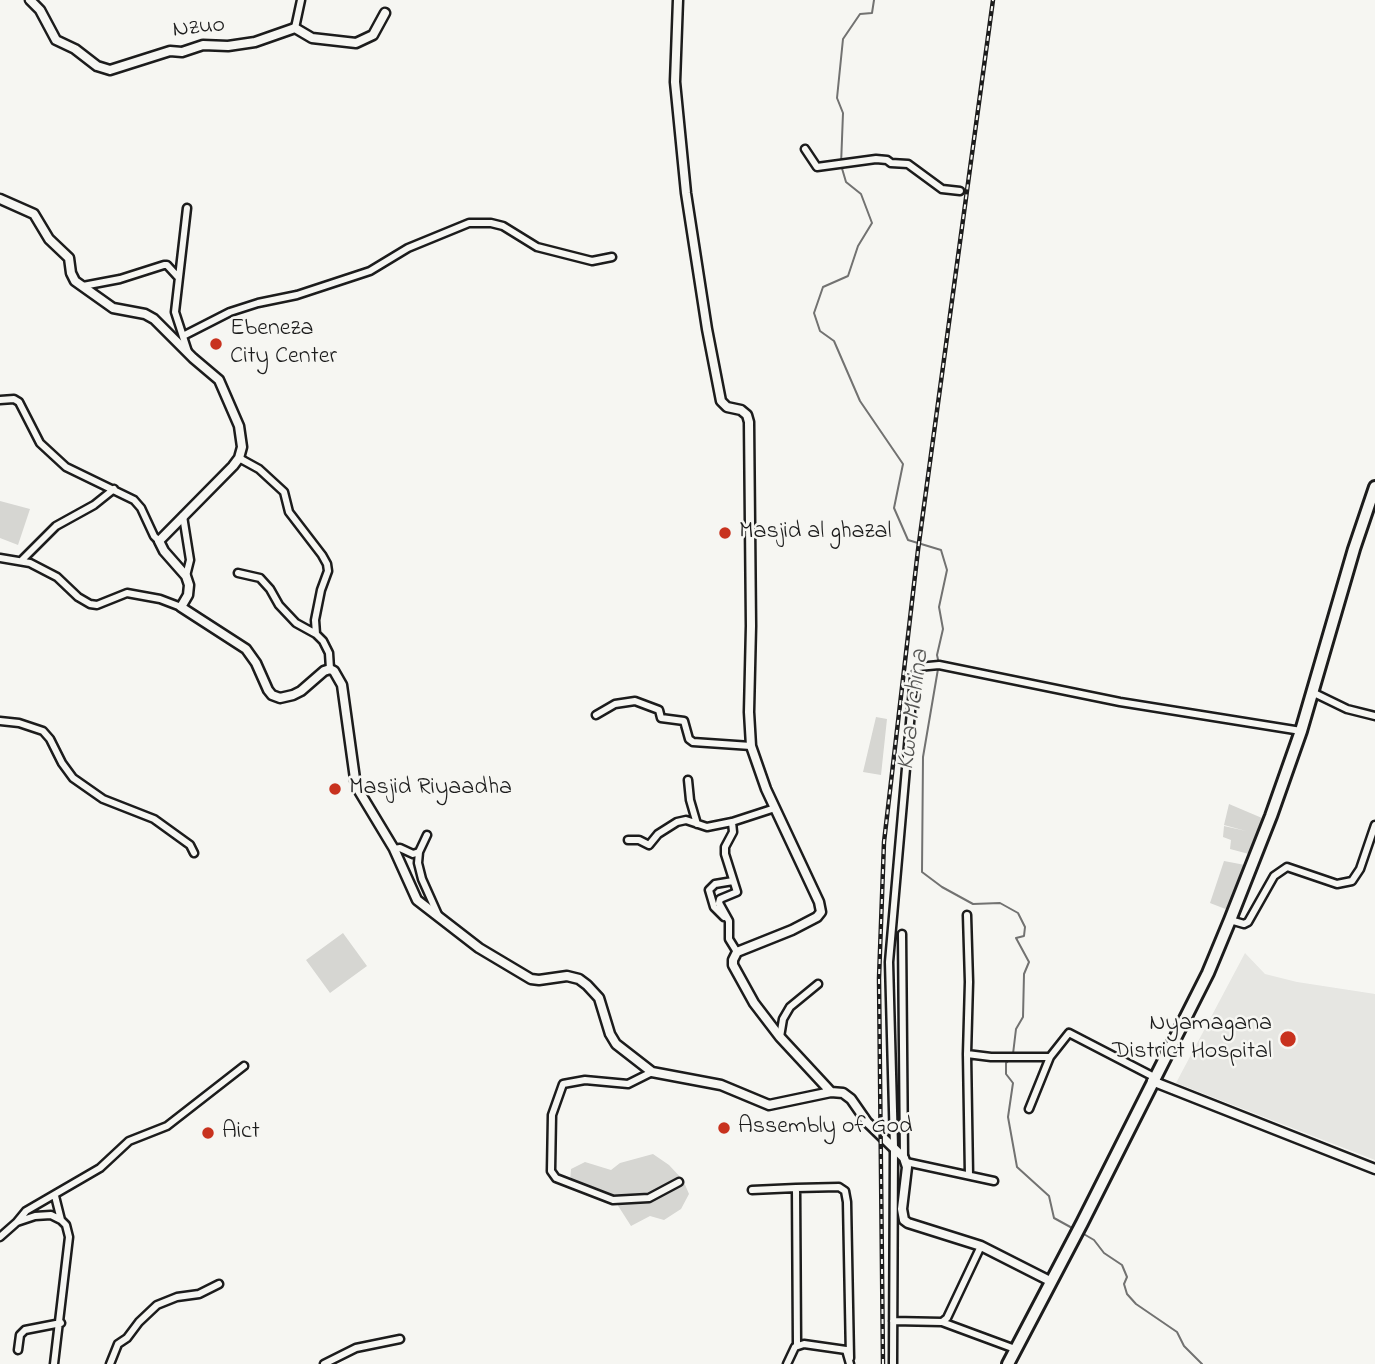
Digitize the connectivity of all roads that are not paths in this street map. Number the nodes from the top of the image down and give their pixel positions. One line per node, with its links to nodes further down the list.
1 (30, 0): 5 (street, Nzuo)
2 (301, 0): 5 (street)
3 (678, 0): 33 (street)
4 (385, 13): 5 (street)
5 (295, 28)
6 (805, 149): 7 (street)
7 (960, 191)
8 (0, 199): 12 (street)
9 (187, 208): 11 (street)
10 (612, 257): 13 (street)
11 (178, 277): 12 (street); 13 (street)
12 (83, 286): 14 (street)
13 (183, 336): 14 (street)
14 (188, 352): 16 (street)
15 (0, 400): 18 (street)
16 (239, 458): 19 (street); 26 (street)
17 (1375, 487): 28 (highway)
18 (114, 489): 20 (street); 22 (street)
19 (183, 514): 20 (street); 24 (street)
20 (159, 541): 24 (street)
21 (0, 558): 22 (street)
22 (21, 561): 25 (street)
23 (238, 573): 26 (street)
24 (186, 576): 25 (street)
25 (181, 607): 27 (street)
26 (316, 634): 27 (street)
27 (330, 669): 41 (street)
28 (1312, 692): 30 (street); 32 (highway)
29 (596, 715): 33 (street)
30 (1375, 716)
31 (0, 721): 43 (street)
32 (1301, 731): 46 (highway); 60 (street)
33 (751, 746): 35 (street)
34 (688, 780): 38 (street)
35 (775, 808): 36 (street); 50 (street)
36 (732, 822): 38 (street); 44 (street)
37 (1375, 825): 46 (street)
38 (698, 826): 40 (street)
39 (427, 835): 42 (street)
40 (628, 840)
41 (394, 849): 42 (street); 47 (street)
42 (419, 852): 47 (street)
43 (194, 853)
44 (733, 881): 48 (street); 48 (street)
45 (967, 915): 53 (street)
46 (1230, 920): 57 (highway)
47 (442, 922): 56 (street)
48 (729, 925): 50 (street)
49 (902, 934): 61 (street)
50 (737, 952): 52 (street)
51 (818, 984): 52 (street)
52 (780, 1037): 58 (street)
53 (967, 1054): 54 (street); 63 (street)
54 (1050, 1057): 57 (street); 59 (street)
55 (244, 1066): 68 (street)
56 (652, 1072): 58 (street); 65 (street)
57 (1153, 1079): 62 (street); 73 (highway)
58 (831, 1092): 60 (street)
59 (1029, 1109)
60 (894, 1147): 61 (street); 75 (street)
61 (905, 1160): 63 (street); 72 (street)
62 (1375, 1169)
63 (968, 1175): 64 (street)
64 (994, 1181)
65 (679, 1182)
66 (796, 1188): 67 (street); 79 (street); 82 (street)
67 (752, 1191)
68 (55, 1196): 69 (street); 70 (street)
69 (61, 1220): 70 (street); 77 (street)
70 (17, 1222): 71 (street)
71 (0, 1237)
72 (981, 1246): 73 (street); 76 (street)
73 (1051, 1281): 80 (highway)
74 (219, 1284): 84 (street)
75 (893, 1321): 76 (street); 87 (street)
76 (942, 1322): 80 (street)
77 (61, 1323): 81 (street); 83 (street)
78 (400, 1339): 85 (street)
79 (797, 1345): 82 (street); 86 (street)
80 (1014, 1349): 88 (highway)
81 (18, 1350)
82 (850, 1361)
83 (54, 1364)
84 (110, 1364)
85 (324, 1364)
86 (787, 1364)
87 (893, 1364)
88 (1008, 1364)

